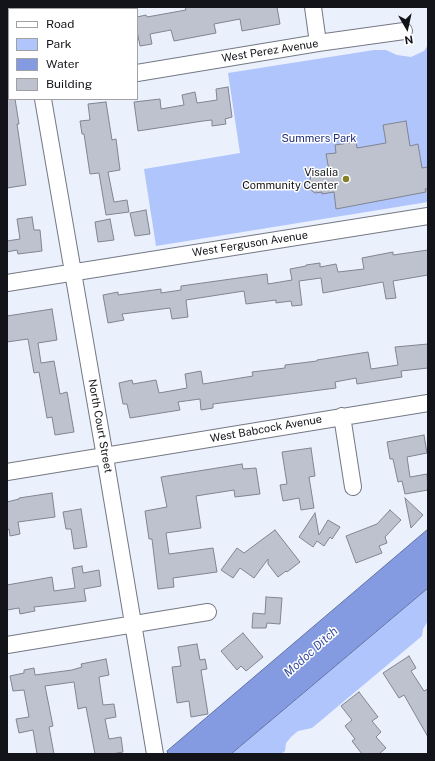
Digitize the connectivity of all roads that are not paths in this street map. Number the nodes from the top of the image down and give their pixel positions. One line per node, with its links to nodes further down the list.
1 (312, 7): 3 (street)
2 (404, 31): 3 (street, West Perez Avenue)
3 (318, 43): 4 (street, West Perez Avenue)
4 (138, 73)
5 (43, 100): 7 (street, North Court Street)
6 (428, 216): 7 (street, West Ferguson Avenue)
7 (73, 273): 8 (street, West Ferguson Avenue); 11 (street, North Court Street)
8 (7, 283)
9 (428, 403): 10 (street, West Babcock Avenue)
10 (342, 416): 11 (street, West Babcock Avenue); 13 (street)
11 (105, 457): 12 (street, West Babcock Avenue); 15 (street, North Court Street)
12 (7, 472)
13 (353, 487)
14 (208, 612): 15 (street)
15 (133, 624): 16 (street); 17 (street, North Court Street)
16 (7, 645)
17 (154, 753)

